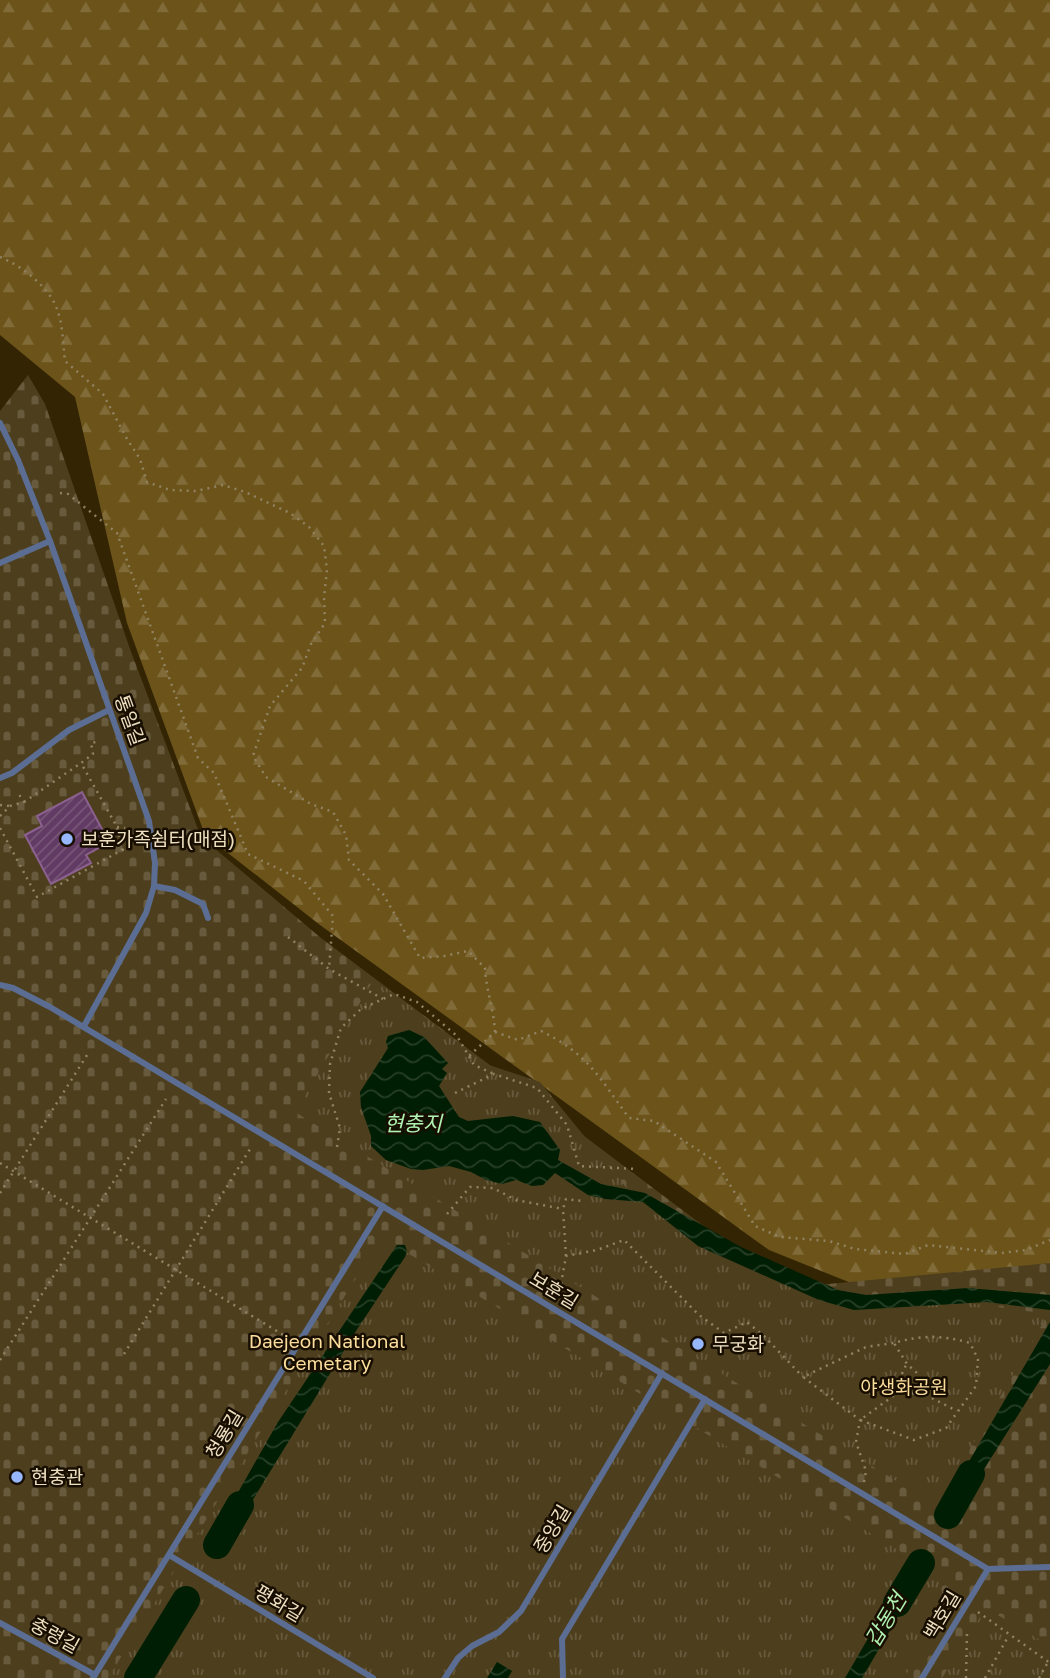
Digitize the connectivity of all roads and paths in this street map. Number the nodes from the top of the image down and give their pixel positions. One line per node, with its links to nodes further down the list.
1 (0, 257): 27 (path)
2 (0, 423): 4 (lane, 통일길)
3 (60, 493): 23 (path)
4 (50, 541): 5 (lane); 6 (lane, 통일길)
5 (0, 563)
6 (109, 710): 9 (lane); 20 (lane, 통일길)
7 (96, 742): 8 (path)
8 (81, 763): 11 (path); 15 (path)
9 (0, 778)
10 (18, 793): 11 (path)
11 (24, 802): 13 (path)
12 (0, 805): 13 (path)
13 (10, 806): 14 (path)
14 (0, 816)
15 (117, 827): 17 (path); 19 (path)
16 (0, 828): 19 (path)
17 (125, 828)
18 (130, 849): 19 (path)
19 (122, 850)
20 (154, 886): 21 (lane); 26 (lane, 통일길)
21 (208, 918)
22 (288, 937): 23 (path)
23 (329, 969): 25 (path)
24 (0, 985): 26 (lane, 보훈길)
25 (383, 999): 29 (path); 33 (path)
26 (84, 1027): 40 (lane, 보훈길)
27 (495, 1032): 29 (path); 44 (path)
28 (89, 1052): 37 (path)
29 (469, 1056): 30 (path)
30 (495, 1074): 31 (path); 36 (path)
31 (455, 1093)
32 (166, 1099): 43 (path)
33 (337, 1147)
34 (250, 1149): 46 (path)
35 (0, 1163): 37 (path)
36 (636, 1169)
37 (14, 1171): 38 (path); 43 (path)
38 (0, 1193)
39 (582, 1201): 41 (path)
40 (383, 1206): 49 (lane, 청룡길); 53 (lane, 보훈길)
41 (562, 1209): 42 (path); 45 (path)
42 (447, 1214)
43 (91, 1218): 46 (path); 51 (path)
44 (1050, 1240)
45 (566, 1256): 47 (path); 54 (path)
46 (176, 1270): 49 (path); 50 (path)
47 (561, 1284)
48 (894, 1343): 52 (path); 54 (path); 58 (path)
49 (298, 1344): 61 (lane, 청룡길)
50 (124, 1354)
51 (0, 1360)
52 (907, 1364): 55 (path); 56 (path)
53 (662, 1373): 57 (lane, 보훈길); 71 (lane, 중앙길)
54 (803, 1377): 59 (path)
55 (922, 1393): 56 (path); 58 (path)
56 (895, 1394): 59 (path)
57 (705, 1399): 60 (lane, 보훈길); 72 (lane)
58 (957, 1411): 59 (path)
59 (860, 1420): 60 (path)
60 (862, 1493): 63 (lane, 보훈길)
61 (169, 1555): 69 (lane, 청룡길); 70 (lane, 평화길)
62 (1050, 1567): 63 (lane)
63 (988, 1569): 73 (lane, 백호길)
64 (978, 1612): 67 (path)
65 (0, 1623): 69 (lane, 충령길)
66 (967, 1631): 74 (path)
67 (1009, 1635): 68 (path); 75 (path)
68 (1049, 1662): 76 (path)
69 (94, 1677)
70 (373, 1678)
71 (445, 1678)
72 (563, 1678)
73 (922, 1678)
74 (966, 1678)
75 (985, 1678)
76 (1039, 1678)

